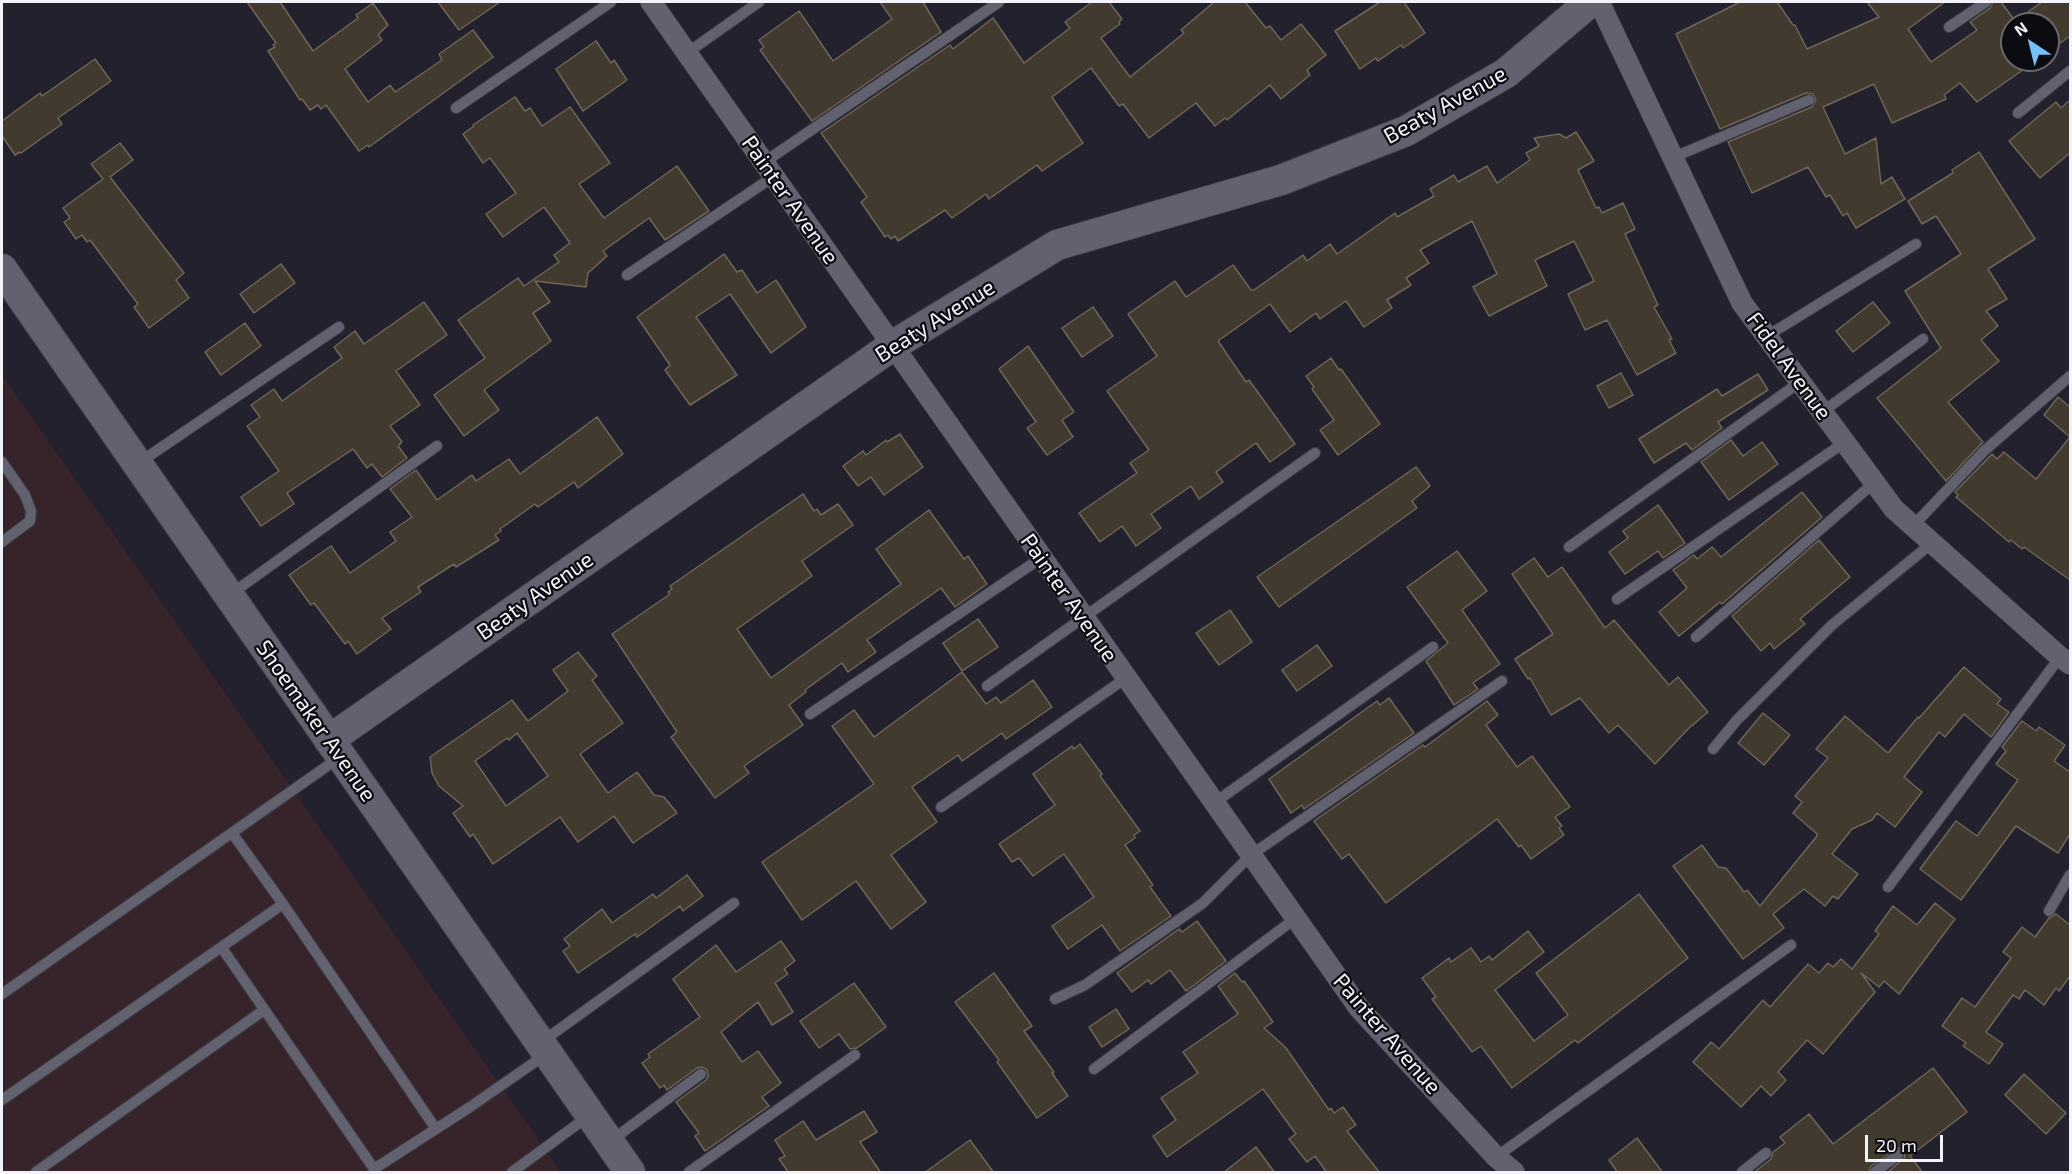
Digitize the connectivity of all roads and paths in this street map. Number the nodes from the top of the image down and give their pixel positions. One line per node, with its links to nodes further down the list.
1 (611, 2): 12 (lane)
2 (651, 2): 9 (street, Painter Avenue)
3 (759, 2): 9 (lane)
4 (999, 2): 15 (lane)
5 (1590, 2): 22 (street, Beaty Avenue)
6 (1599, 2): 14 (street, Fidel Avenue)
7 (1986, 2): 8 (lane)
8 (1949, 27)
9 (687, 53): 15 (street, Painter Avenue)
10 (2070, 71): 13 (lane)
11 (1809, 100): 14 (lane)
12 (456, 108)
13 (2018, 113)
14 (1674, 157): 20 (street, Fidel Avenue)
15 (768, 170): 18 (lane); 22 (street, Painter Avenue)
16 (1916, 244): 20 (lane)
17 (2, 269): 30 (street, Shoemaker Avenue)
18 (627, 275)
19 (339, 327): 30 (lane)
20 (1767, 336): 24 (street, Fidel Avenue)
21 (1923, 339): 25 (lane)
22 (892, 346): 36 (street, Painter Avenue); 47 (street, Beaty Avenue)
23 (2070, 376): 32 (lane)
24 (1800, 382): 25 (street, Fidel Avenue); 35 (lane)
25 (1822, 412): 26 (street, Fidel Avenue)
26 (1845, 442): 31 (street, Fidel Avenue); 38 (lane)
27 (437, 446): 37 (lane)
28 (1315, 453): 39 (lane)
29 (2, 462): 33 (lane)
30 (137, 464): 37 (street, Shoemaker Avenue)
31 (1875, 483): 32 (street, Fidel Avenue); 40 (lane)
32 (1913, 526): 34 (street, Fidel Avenue)
33 (2, 542)
34 (1932, 543): 42 (street, Fidel Avenue); 48 (lane)
35 (1569, 547)
36 (1041, 558): 39 (street, Painter Avenue); 46 (lane)
37 (228, 596): 47 (street, Shoemaker Avenue)
38 (1617, 599)
39 (1084, 618): 43 (street, Painter Avenue); 45 (lane)
40 (1696, 637)
41 (1433, 647): 49 (lane)
42 (2065, 661): 54 (lane)
43 (1126, 678): 49 (street, Painter Avenue); 50 (lane)
44 (1502, 681): 52 (lane)
45 (987, 686)
46 (810, 714)
47 (334, 749): 51 (lane); 64 (street, Shoemaker Avenue)
48 (1713, 749)
49 (1214, 803): 52 (street, Painter Avenue)
50 (941, 807)
51 (232, 833): 56 (lane); 61 (lane)
52 (1251, 855): 58 (street, Painter Avenue); 62 (lane)
53 (2070, 875): 57 (lane)
54 (1888, 887)
55 (734, 903): 64 (lane)
56 (283, 904): 60 (lane); 70 (lane)
57 (2049, 911)
58 (1296, 918): 66 (lane); 74 (street, Painter Avenue)
59 (1791, 945): 74 (lane)
60 (222, 948): 63 (lane); 68 (lane)
61 (2, 994)
62 (1055, 999)
63 (264, 1010): 70 (lane); 75 (lane)
64 (544, 1048): 69 (street, Shoemaker Avenue); 70 (lane)
65 (855, 1054): 78 (lane)
66 (1094, 1069)
67 (701, 1074): 71 (lane)
68 (2, 1100)
69 (590, 1115): 71 (street, Shoemaker Avenue); 76 (lane)
70 (436, 1129)
71 (609, 1142): 77 (street, Shoemaker Avenue)
72 (1766, 1153): 80 (lane)
73 (1898, 1155): 81 (lane)
74 (1496, 1157): 79 (street, Painter Avenue)
75 (36, 1173)
76 (512, 1173)
77 (630, 1173)
78 (689, 1173)
79 (1514, 1173)
80 (1742, 1173)
81 (1875, 1173)

